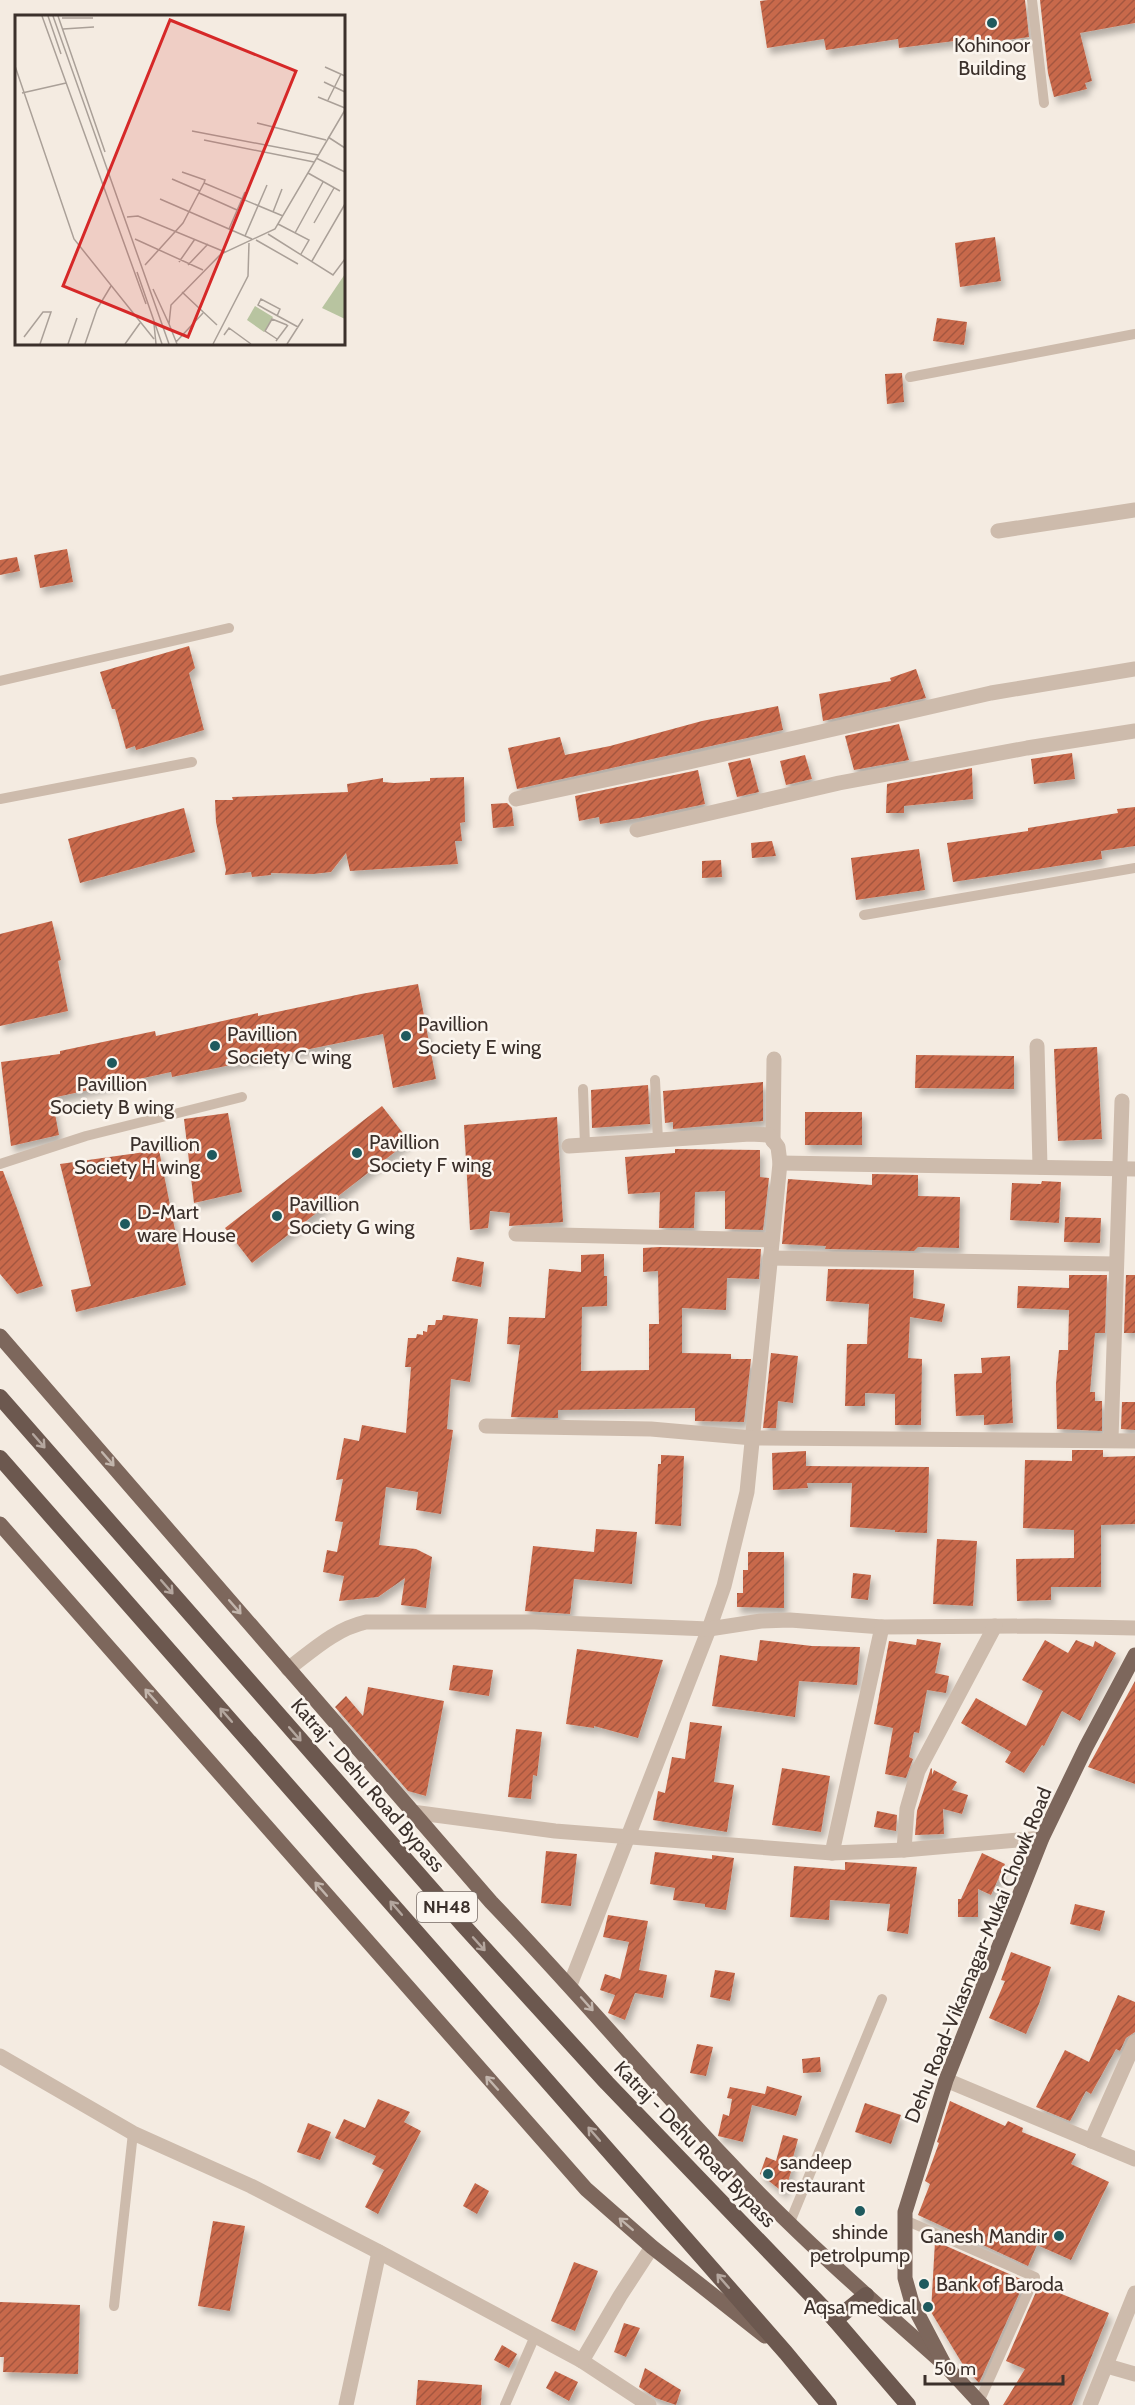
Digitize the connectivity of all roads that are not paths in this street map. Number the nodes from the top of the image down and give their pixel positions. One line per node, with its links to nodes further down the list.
1 (1032, 0): 2 (lane)
2 (1044, 103)
3 (1135, 334): 4 (lane)
4 (910, 377)
5 (1135, 510): 6 (street)
6 (998, 531)
7 (229, 628): 9 (lane)
8 (1135, 669): 13 (street)
9 (0, 681)
10 (1135, 731): 14 (street)
11 (192, 762): 12 (lane)
12 (0, 799)
13 (516, 799)
14 (637, 830)
15 (1135, 868): 16 (lane)
16 (864, 915)
17 (1037, 1046): 29 (street)
18 (774, 1059): 24 (street)
19 (655, 1080): 23 (lane)
20 (583, 1089): 25 (lane)
21 (242, 1097): 28 (lane)
22 (1122, 1101): 30 (street)
23 (658, 1140): 24 (street); 25 (street)
24 (773, 1141): 27 (street)
25 (585, 1145): 26 (street)
26 (569, 1146)
27 (780, 1163): 29 (street); 33 (street)
28 (0, 1164)
29 (1040, 1167): 30 (street)
30 (1119, 1169): 31 (street); 35 (street)
31 (1135, 1169)
32 (516, 1234): 33 (street)
33 (772, 1240): 34 (street)
34 (770, 1258): 35 (street); 39 (street)
35 (1115, 1264): 40 (street)
36 (0, 1336): 49 (main road, one-way to 49)
37 (0, 1396): 70 (highway, Katraj - Dehu Road Bypass / NH48, one-way to 70)
38 (486, 1426): 39 (street)
39 (753, 1438): 40 (street); 47 (street)
40 (1111, 1439): 41 (street)
41 (1135, 1441)
42 (0, 1458): 72 (highway, NH48, one-way to 42)
43 (0, 1524): 65 (main road, one-way to 43)
44 (995, 1626): 45 (street); 46 (street); 53 (street)
45 (882, 1627): 47 (street); 54 (street)
46 (1135, 1628)
47 (709, 1629): 49 (street); 51 (street)
48 (1135, 1655): 52 (main road, Dehu Road-Vikasnagar-Mukai Chowk Road)
49 (288, 1670): 50 (main road)
50 (412, 1812): 51 (street); 55 (main road)
51 (630, 1836): 54 (street); 55 (street)
52 (1042, 1839): 53 (street); 59 (main road, Dehu Road-Vikasnagar-Mukai Chowk Road)
53 (904, 1850): 54 (street)
54 (832, 1853)
55 (570, 1986): 64 (main road, one-way to 64)
56 (882, 1999): 64 (lane)
57 (1135, 2042): 61 (street)
58 (0, 2056): 60 (street)
59 (946, 2080): 61 (street); 63 (main road, Dehu Road-Vikasnagar-Mukai Chowk Road)
60 (133, 2133): 66 (street); 69 (lane)
61 (1091, 2141): 62 (street)
62 (1135, 2159)
63 (905, 2220): 74 (main road, Dehu Road-Vikasnagar-Mukai Chowk Road); 78 (lane)
64 (790, 2222): 68 (main road)
65 (652, 2247): 72 (main road); 73 (street)
66 (379, 2252): 71 (street); 79 (street)
67 (1135, 2293): 75 (street)
68 (866, 2295): 70 (highway); 74 (main road)
69 (114, 2306)
70 (835, 2320): 82 (highway, Katraj - Dehu Road Bypass / NH48)
71 (535, 2336): 73 (street); 80 (lane)
72 (786, 2353): 77 (highway, NH48)
73 (582, 2361): 81 (street)
74 (944, 2364): 78 (main road, Dehu Road-Vikasnagar-Mukai Chowk Road)
75 (1107, 2366): 76 (street); 83 (street)
76 (1135, 2374)
77 (826, 2403)
78 (980, 2404)
79 (346, 2405)
80 (505, 2405)
81 (649, 2405)
82 (908, 2405)
83 (1090, 2405)

